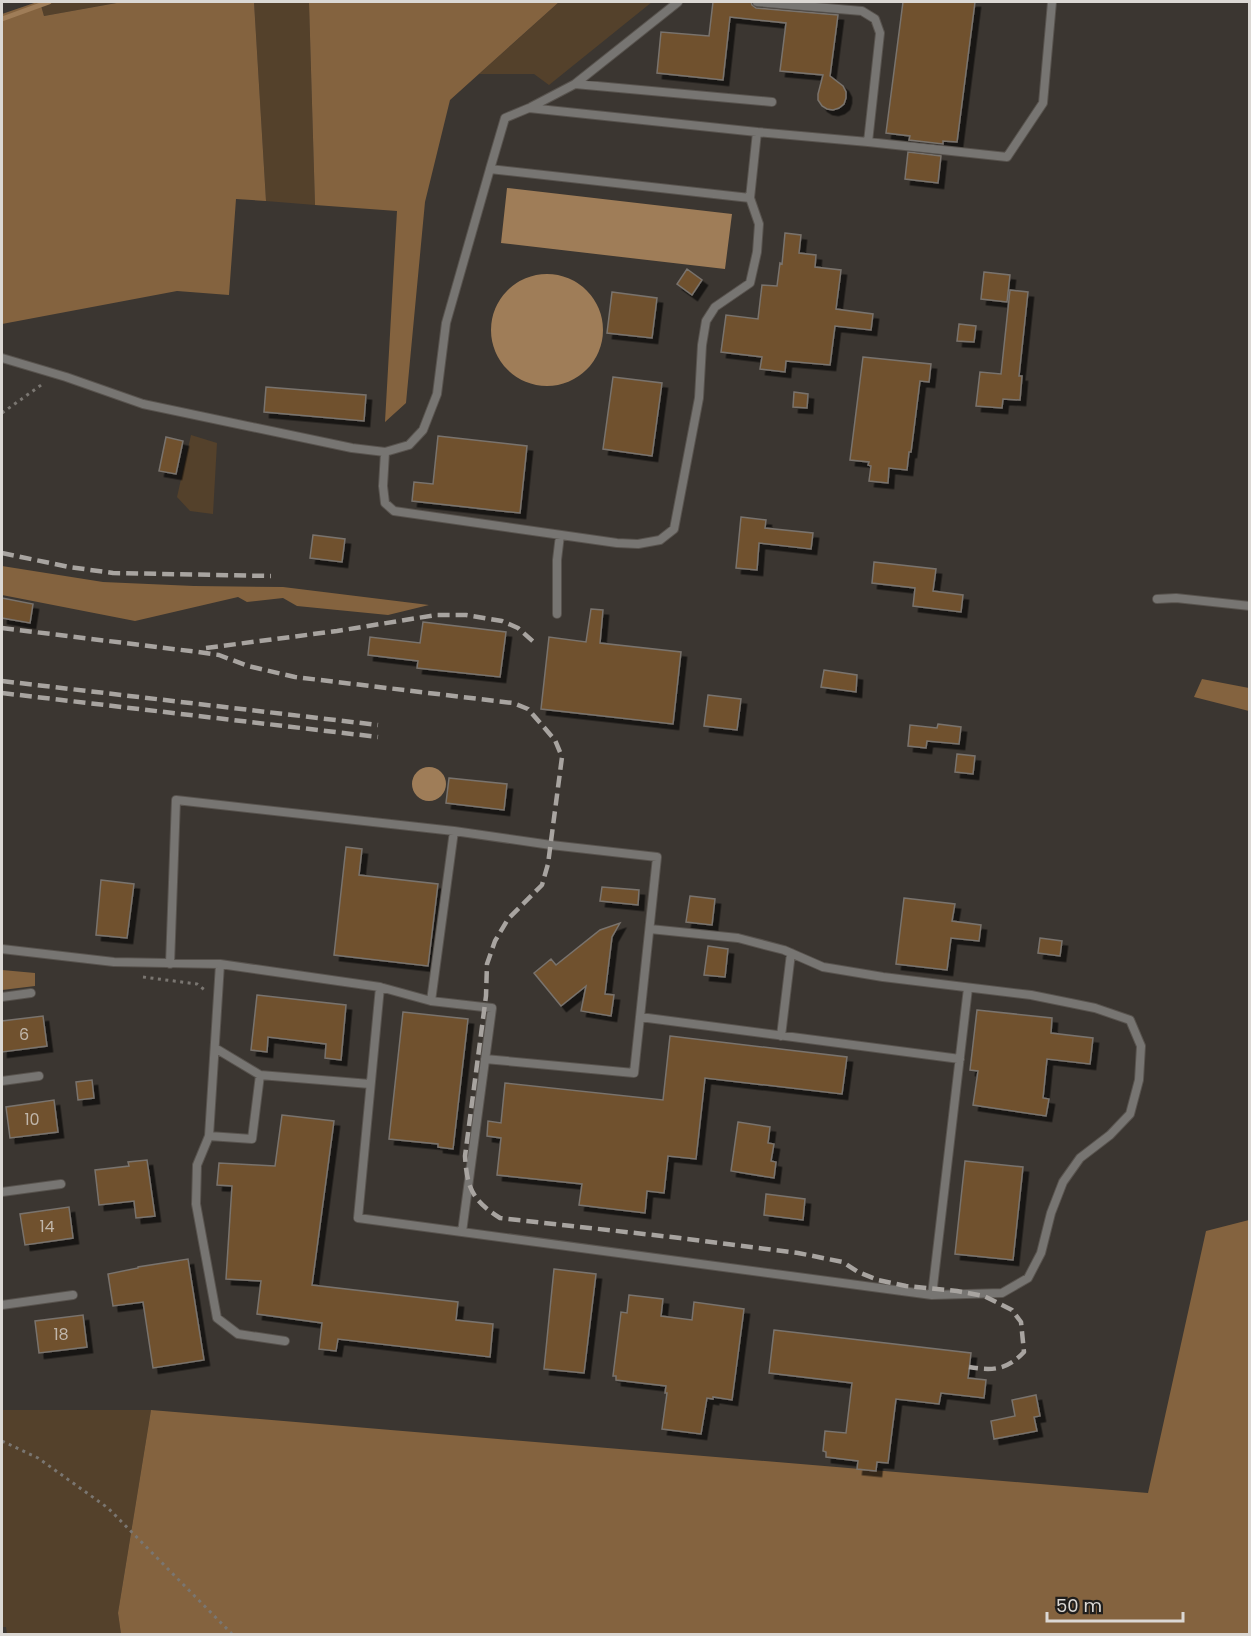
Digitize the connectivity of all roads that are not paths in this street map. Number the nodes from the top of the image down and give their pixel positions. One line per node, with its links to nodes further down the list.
1 (678, 2): 4 (lane)
2 (757, 2): 8 (lane)
3 (1052, 2): 8 (lane)
4 (575, 84): 5 (lane); 6 (lane)
5 (772, 102)
6 (530, 108): 7 (lane); 9 (lane)
7 (758, 132): 8 (lane); 10 (lane)
8 (868, 142)
9 (490, 168): 10 (lane); 12 (lane)
10 (750, 198): 13 (lane)
11 (2, 358): 12 (lane)
12 (385, 452): 13 (lane)
13 (560, 535): 16 (lane)
14 (1157, 599): 15 (lane)
15 (1250, 606)
16 (557, 614)
17 (454, 831): 18 (lane); 21 (lane); 27 (lane)
18 (650, 929): 20 (lane); 28 (lane)
19 (2, 948): 21 (lane)
20 (791, 953): 24 (lane); 29 (lane)
21 (170, 964): 22 (lane)
22 (220, 964): 23 (lane); 30 (lane)
23 (380, 987): 27 (lane); 36 (lane)
24 (968, 988): 32 (lane); 42 (lane)
25 (32, 993): 26 (lane)
26 (2, 997)
27 (431, 1001): 31 (lane)
28 (640, 1017): 29 (lane); 31 (lane)
29 (782, 1036): 32 (lane)
30 (215, 1048): 33 (lane); 37 (lane)
31 (485, 1059): 40 (lane)
32 (960, 1059): 42 (lane)
33 (260, 1075): 36 (lane); 37 (lane)
34 (39, 1076): 35 (lane)
35 (2, 1081)
36 (370, 1084): 40 (lane)
37 (209, 1136): 44 (lane)
38 (61, 1184): 39 (lane)
39 (2, 1192)
40 (462, 1232): 42 (lane)
41 (73, 1295): 43 (lane)
42 (932, 1295)
43 (2, 1305)
44 (285, 1341)

